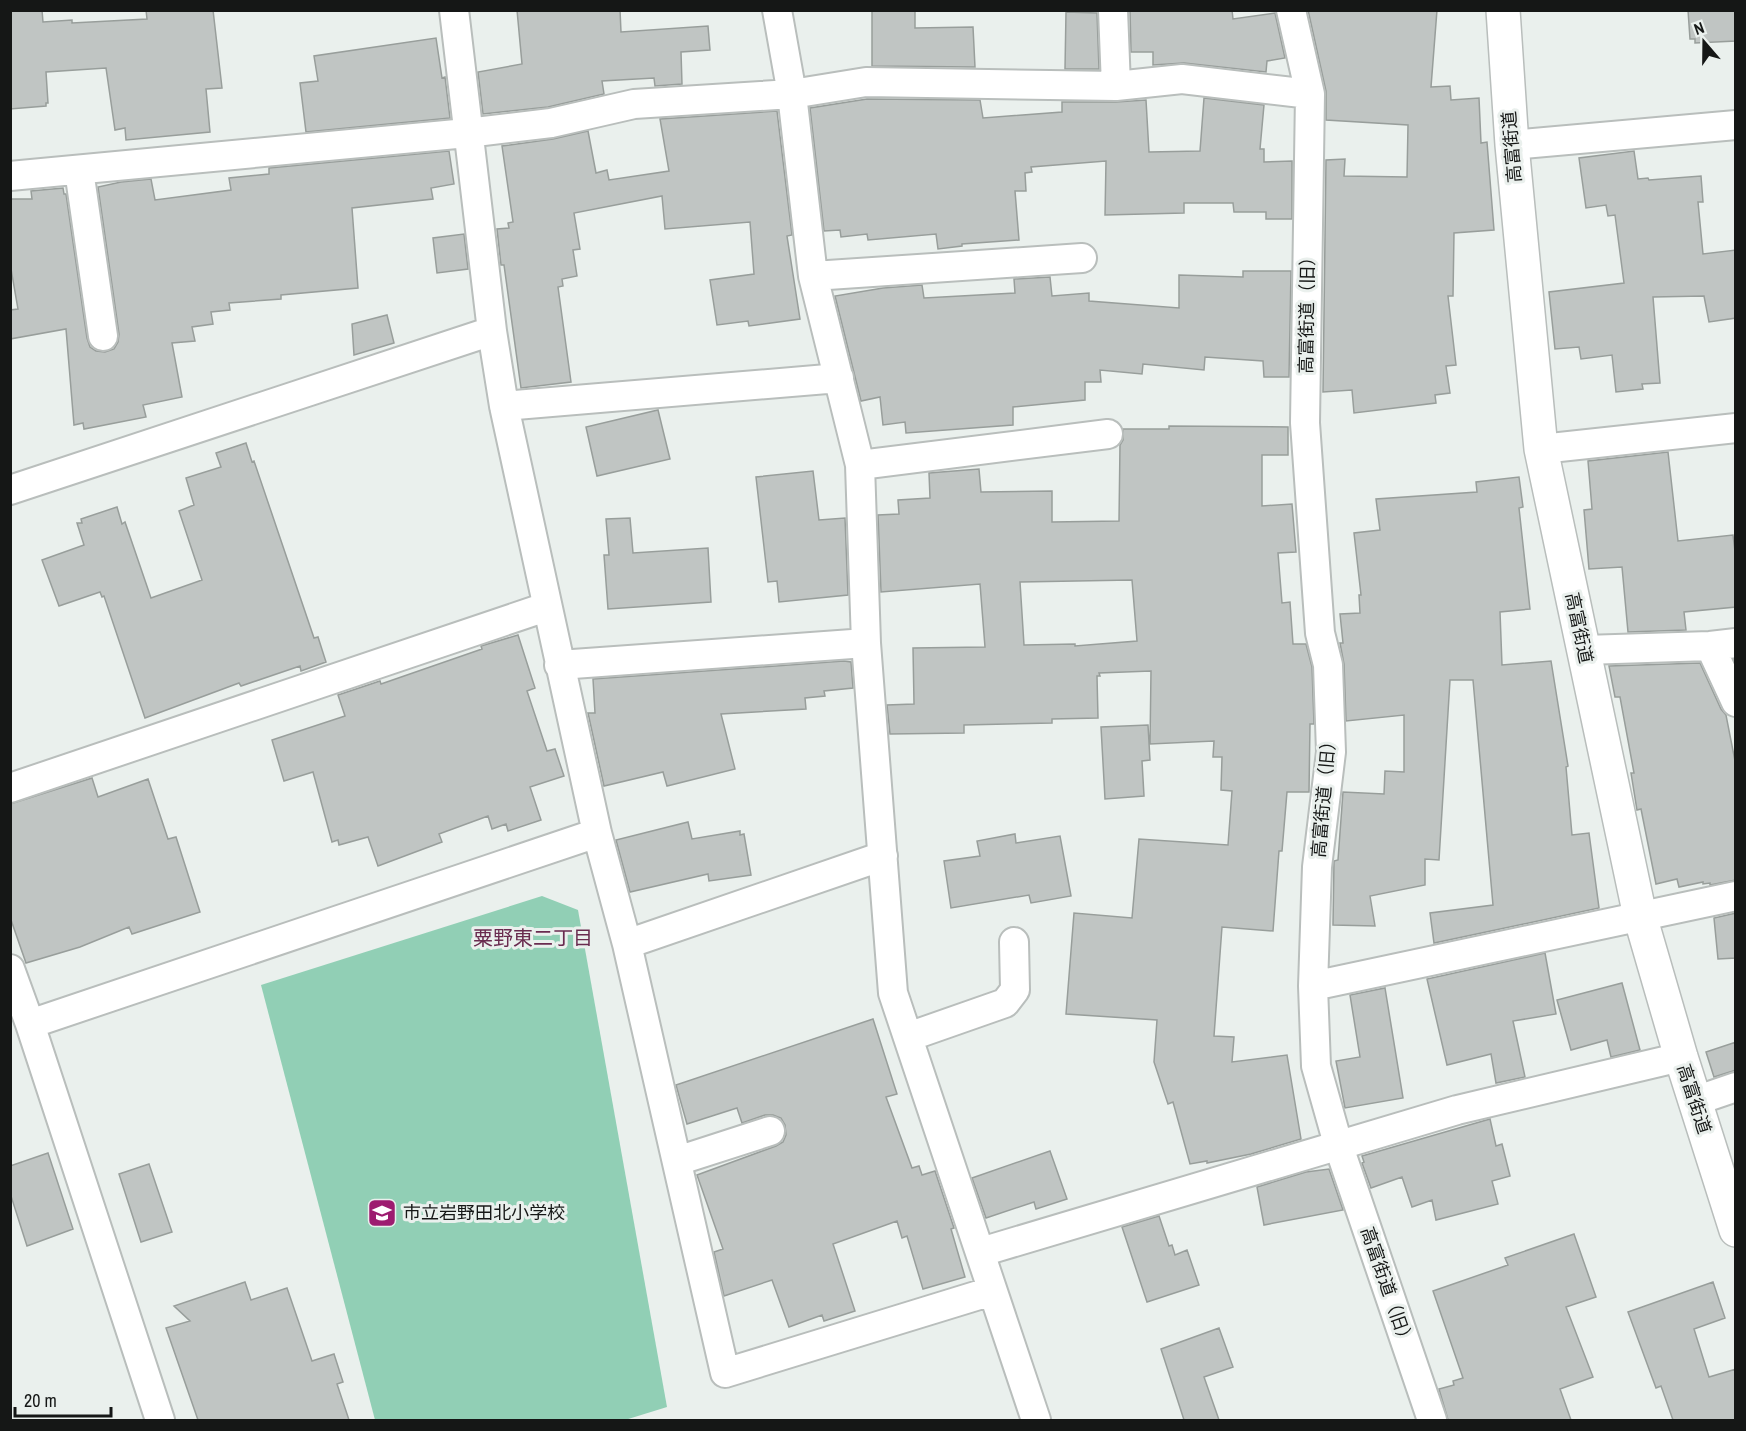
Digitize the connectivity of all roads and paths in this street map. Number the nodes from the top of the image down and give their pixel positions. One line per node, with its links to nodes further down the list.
1 (454, 10): 10 (street)
2 (777, 10): 7 (street)
3 (1113, 10): 6 (street)
4 (1291, 10): 8 (street, 高富街道（旧）)
5 (1503, 10): 11 (street, 高富街道)
6 (1116, 86): 7 (street); 8 (street)
7 (792, 94): 10 (street); 15 (street)
8 (1310, 94): 39 (street, 高富街道（旧）)
9 (1736, 125): 11 (street)
10 (467, 133): 12 (street); 16 (street)
11 (1512, 145): 22 (street, 高富街道)
12 (79, 170): 13 (street); 17 (street)
13 (10, 176)
14 (1082, 258): 15 (street)
15 (813, 276): 18 (street)
16 (492, 332): 19 (street); 24 (street)
17 (103, 336)
18 (839, 378): 19 (street); 23 (street)
19 (504, 405): 25 (street)
20 (1736, 428): 22 (street)
21 (1108, 434): 23 (street)
22 (1541, 449): 28 (street, 高富街道)
23 (860, 465): 26 (street)
24 (10, 489)
25 (546, 607): 29 (street); 31 (street)
26 (866, 643): 29 (street); 33 (street)
27 (1723, 645): 28 (street); 30 (street)
28 (1584, 650): 35 (street, 高富街道)
29 (559, 665): 32 (street)
30 (1736, 702)
31 (10, 788)
32 (597, 833): 37 (street); 40 (street)
33 (883, 856): 37 (street); 41 (street)
34 (1736, 896): 35 (street)
35 (1640, 916): 39 (street); 42 (street, 高富街道)
36 (1014, 942): 41 (street)
37 (627, 944): 47 (street)
38 (10, 969): 40 (street)
39 (1313, 986): 46 (street, 高富街道（旧）)
40 (30, 1024): 51 (street)
41 (908, 1037): 49 (street)
42 (1681, 1057): 44 (street, 高富街道); 46 (street)
43 (1736, 1087): 44 (street)
44 (1695, 1101): 48 (street, 高富街道)
45 (770, 1131): 47 (street)
46 (1338, 1144): 49 (street); 53 (street, 高富街道（旧）)
47 (677, 1161): 50 (street)
48 (1736, 1230)
49 (981, 1252): 50 (street)
50 (992, 1291): 52 (street)
51 (160, 1420)
52 (1036, 1420)
53 (1432, 1420)

